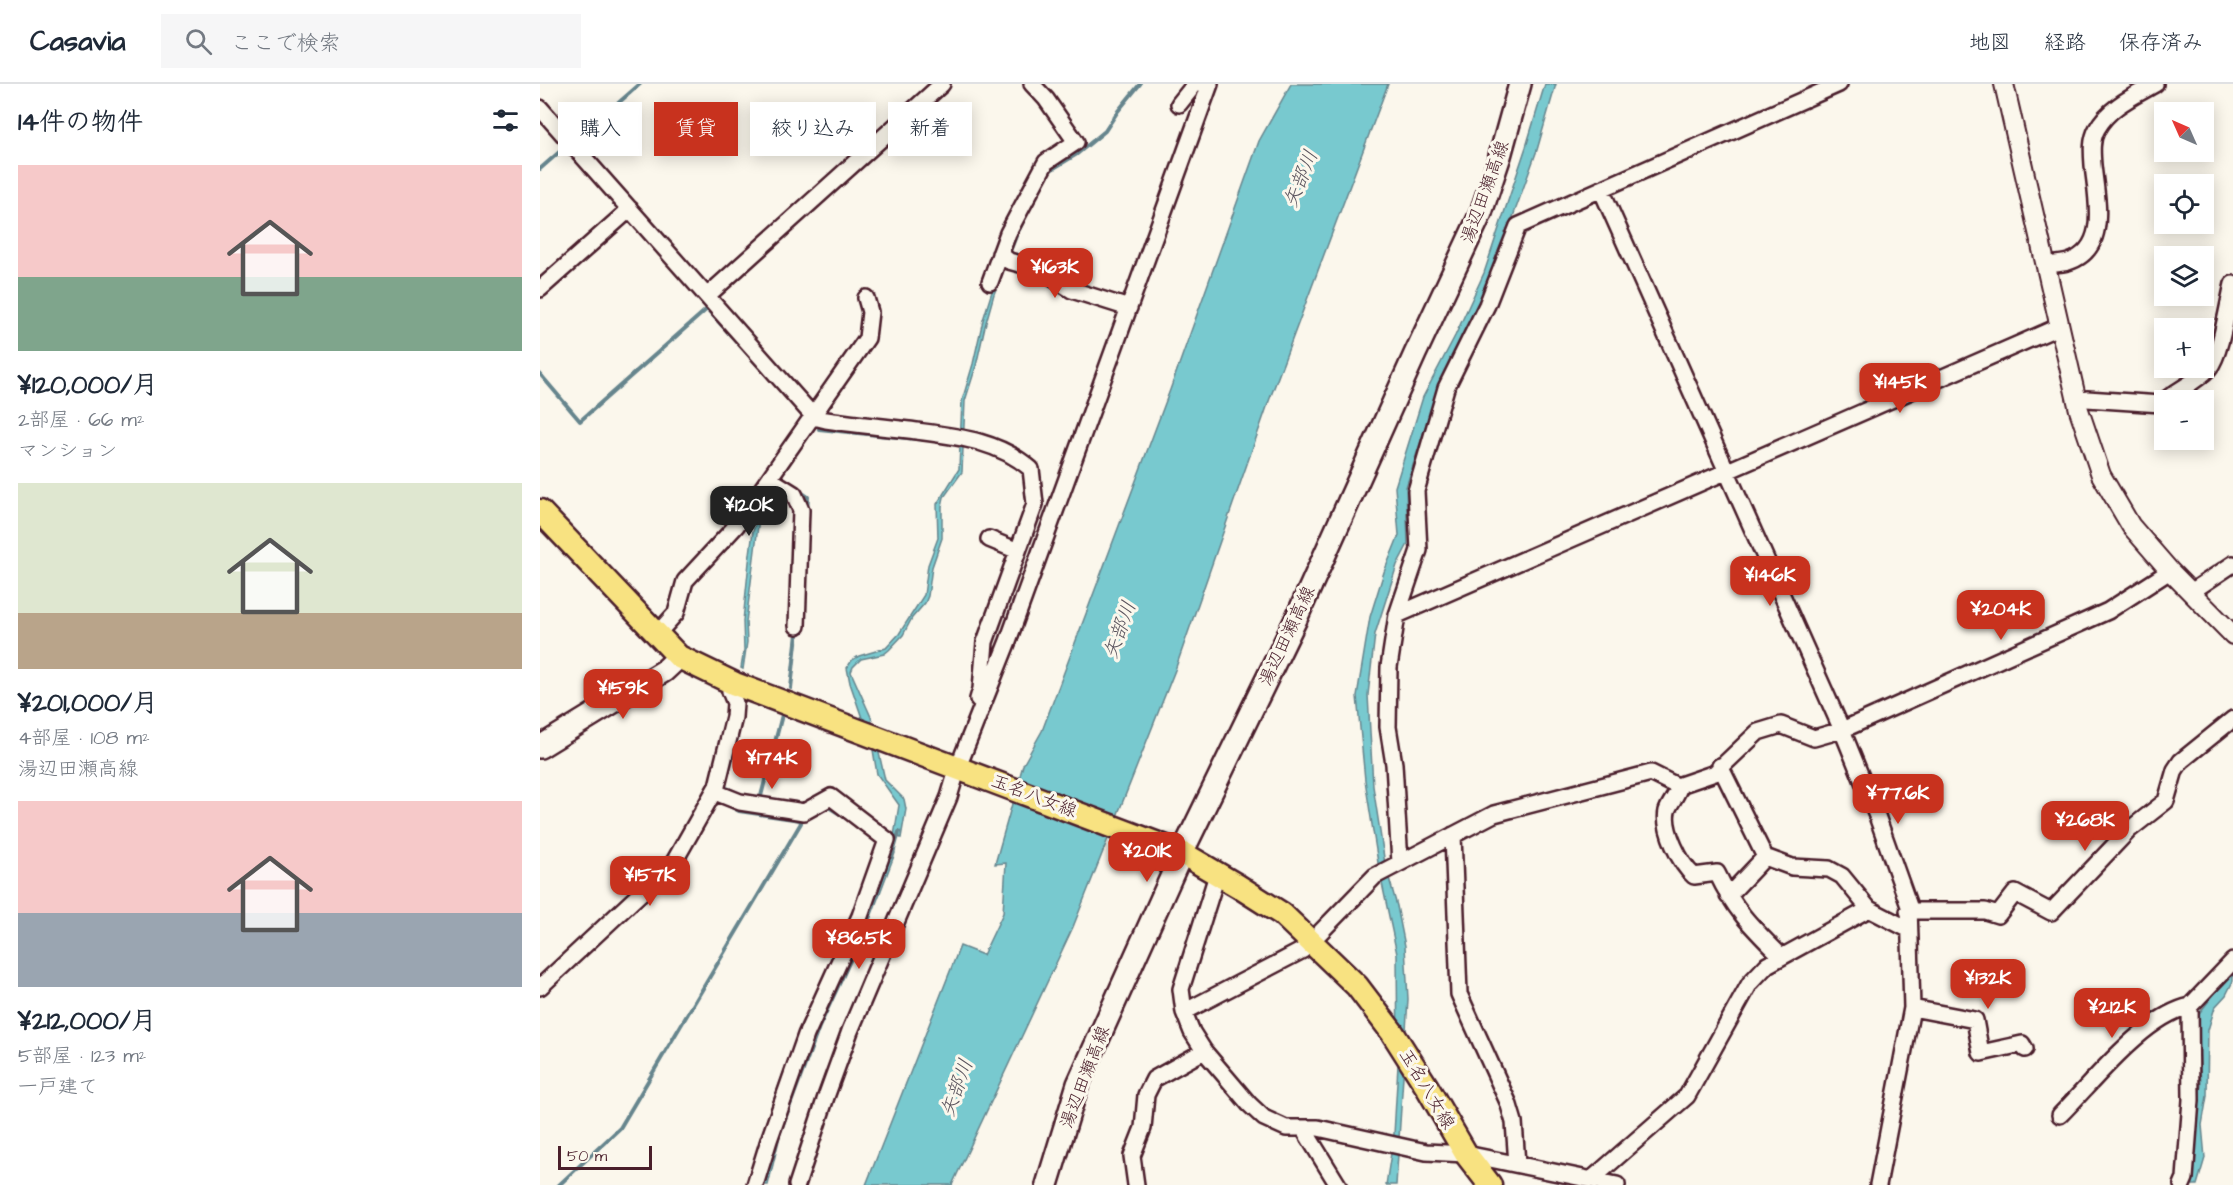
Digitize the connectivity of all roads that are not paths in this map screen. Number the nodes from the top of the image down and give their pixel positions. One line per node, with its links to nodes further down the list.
1 (942, 84): 18 (street)
2 (1032, 84): 13 (street)
3 (1195, 84): 9 (street)
4 (1210, 84): 20 (street)
5 (1520, 84): 47 (main road, 湯辺田瀬高線)
6 (1839, 84): 11 (street)
7 (2004, 84): 14 (street)
8 (2155, 84): 14 (street)
9 (1179, 105)
10 (540, 108): 12 (street)
11 (1601, 189): 24 (street); 32 (street)
12 (630, 209): 17 (street); 18 (street)
13 (1000, 254): 15 (street); 20 (street)
14 (2045, 265): 21 (street)
15 (990, 282)
16 (2233, 284): 22 (street)
17 (540, 289)
18 (707, 296): 23 (street)
19 (866, 298): 23 (street)
20 (1129, 308): 40 (street)
21 (2058, 327): 24 (street); 30 (street)
22 (2086, 399)
23 (814, 417): 25 (street); 28 (street)
24 (1728, 471): 32 (street); 39 (street)
25 (770, 478): 33 (street); 34 (street)
26 (540, 511): 34 (main road, 玉名八女線)
27 (989, 539): 28 (street)
28 (1018, 551): 40 (street)
29 (2233, 564): 31 (street)
30 (2170, 571): 31 (street); 39 (street)
31 (2191, 592): 35 (street)
32 (1396, 615): 49 (street)
33 (797, 626)
34 (658, 633): 36 (main road, 玉名八女線)
35 (2233, 635)
36 (679, 657): 41 (main road); 43 (main road, 玉名八女線)
37 (730, 691): 45 (street)
38 (2233, 719): 53 (street)
39 (1842, 730): 42 (street); 53 (street)
40 (971, 735): 43 (street)
41 (540, 747)
42 (1720, 766): 44 (street); 48 (street)
43 (962, 768): 47 (main road, 玉名八女線); 70 (street)
44 (1680, 785): 46 (street); 51 (street)
45 (715, 792): 58 (street); 69 (street)
46 (1453, 835): 49 (street); 67 (street)
47 (1175, 851): 50 (main road, 玉名八女線); 71 (main road, 湯辺田瀬高線)
48 (1765, 857): 51 (street); 52 (street)
49 (1388, 869): 55 (street)
50 (1217, 874): 55 (main road, 玉名八女線); 61 (street)
51 (1728, 896): 56 (street)
52 (1869, 909): 54 (street); 56 (street)
53 (1908, 911): 54 (street)
54 (1908, 929): 60 (street)
55 (1312, 942): 61 (street); 66 (main road, 玉名八女線)
56 (1782, 957): 68 (street)
57 (2233, 961): 59 (street)
58 (540, 987)
59 (2190, 1006): 64 (street); 77 (street)
60 (1912, 1008): 62 (street); 76 (street)
61 (1184, 1012): 63 (street)
62 (2025, 1049)
63 (1204, 1051): 65 (street); 72 (street)
64 (2060, 1115)
65 (1303, 1128): 66 (street); 73 (street)
66 (1466, 1154): 67 (street); 74 (main road, 玉名八女線)
67 (1518, 1164): 68 (street)
68 (1592, 1179): 75 (street)
69 (755, 1185)
70 (797, 1185)
71 (1047, 1185)
72 (1136, 1185)
73 (1338, 1185)
74 (1490, 1185)
75 (1617, 1185)
76 (1878, 1185)
77 (2182, 1185)

